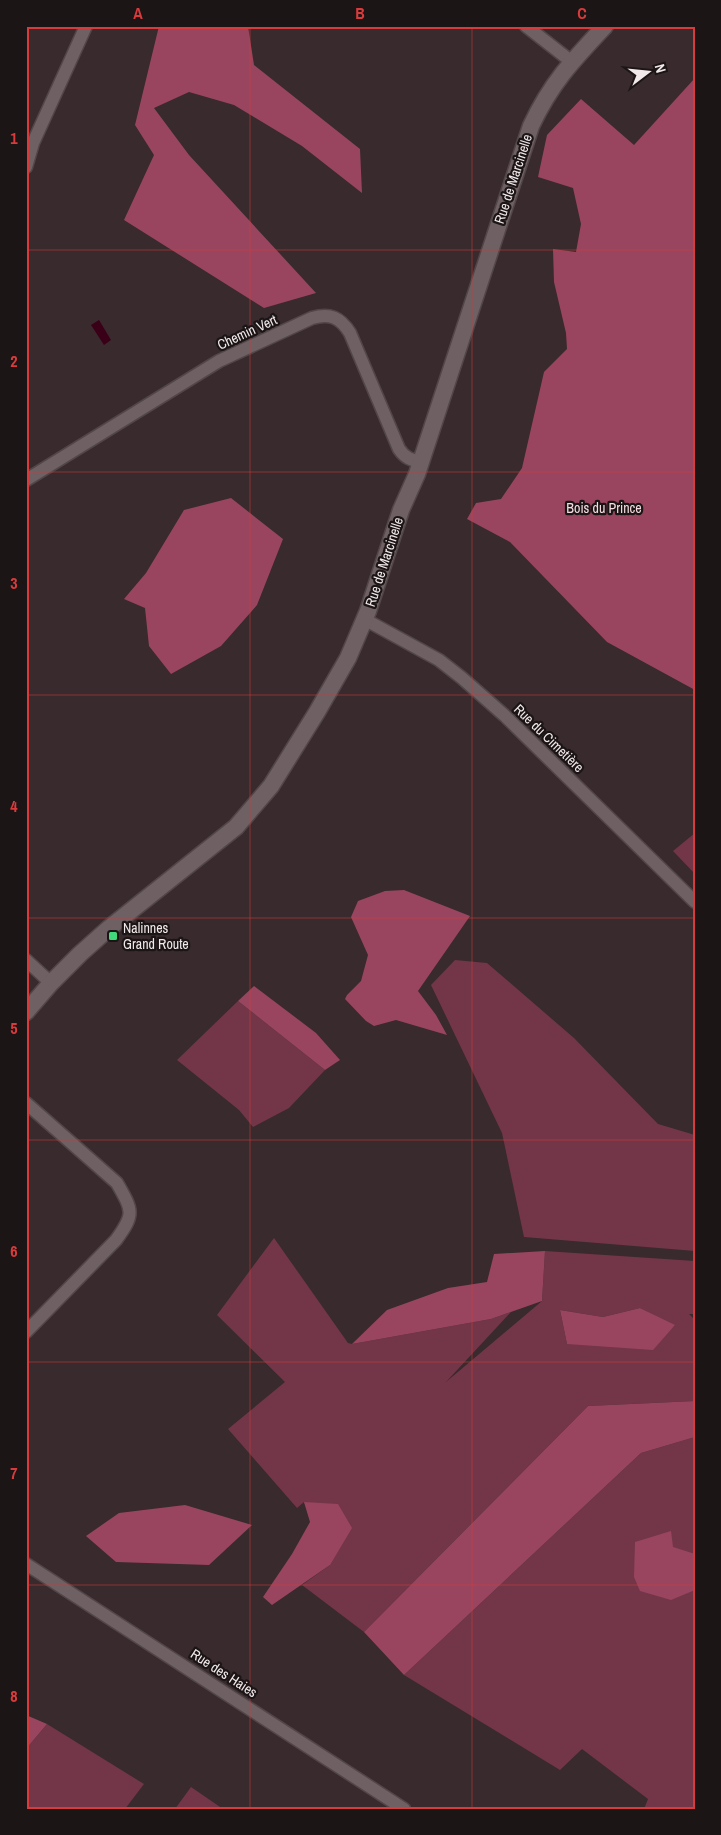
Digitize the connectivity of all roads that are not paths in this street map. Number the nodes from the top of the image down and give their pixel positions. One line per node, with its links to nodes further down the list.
1 (86, 26): 5 (street)
2 (526, 26): 4 (street)
3 (605, 26): 4 (street, Rue de Marcinelle)
4 (572, 62): 6 (street, Rue de Marcinelle)
5 (26, 167)
6 (421, 462): 7 (street, Chemin Vert); 8 (street, Rue de Marcinelle)
7 (26, 480)
8 (364, 619): 9 (street, Rue du Cimetière); 11 (street, Rue de Marcinelle)
9 (695, 902)
10 (26, 960): 11 (street)
11 (51, 983): 12 (street, Rue de Marcinelle)
12 (26, 1012)
13 (26, 1103): 14 (street)
14 (26, 1332)
15 (26, 1564): 16 (street, Rue des Haies)
16 (404, 1809)

